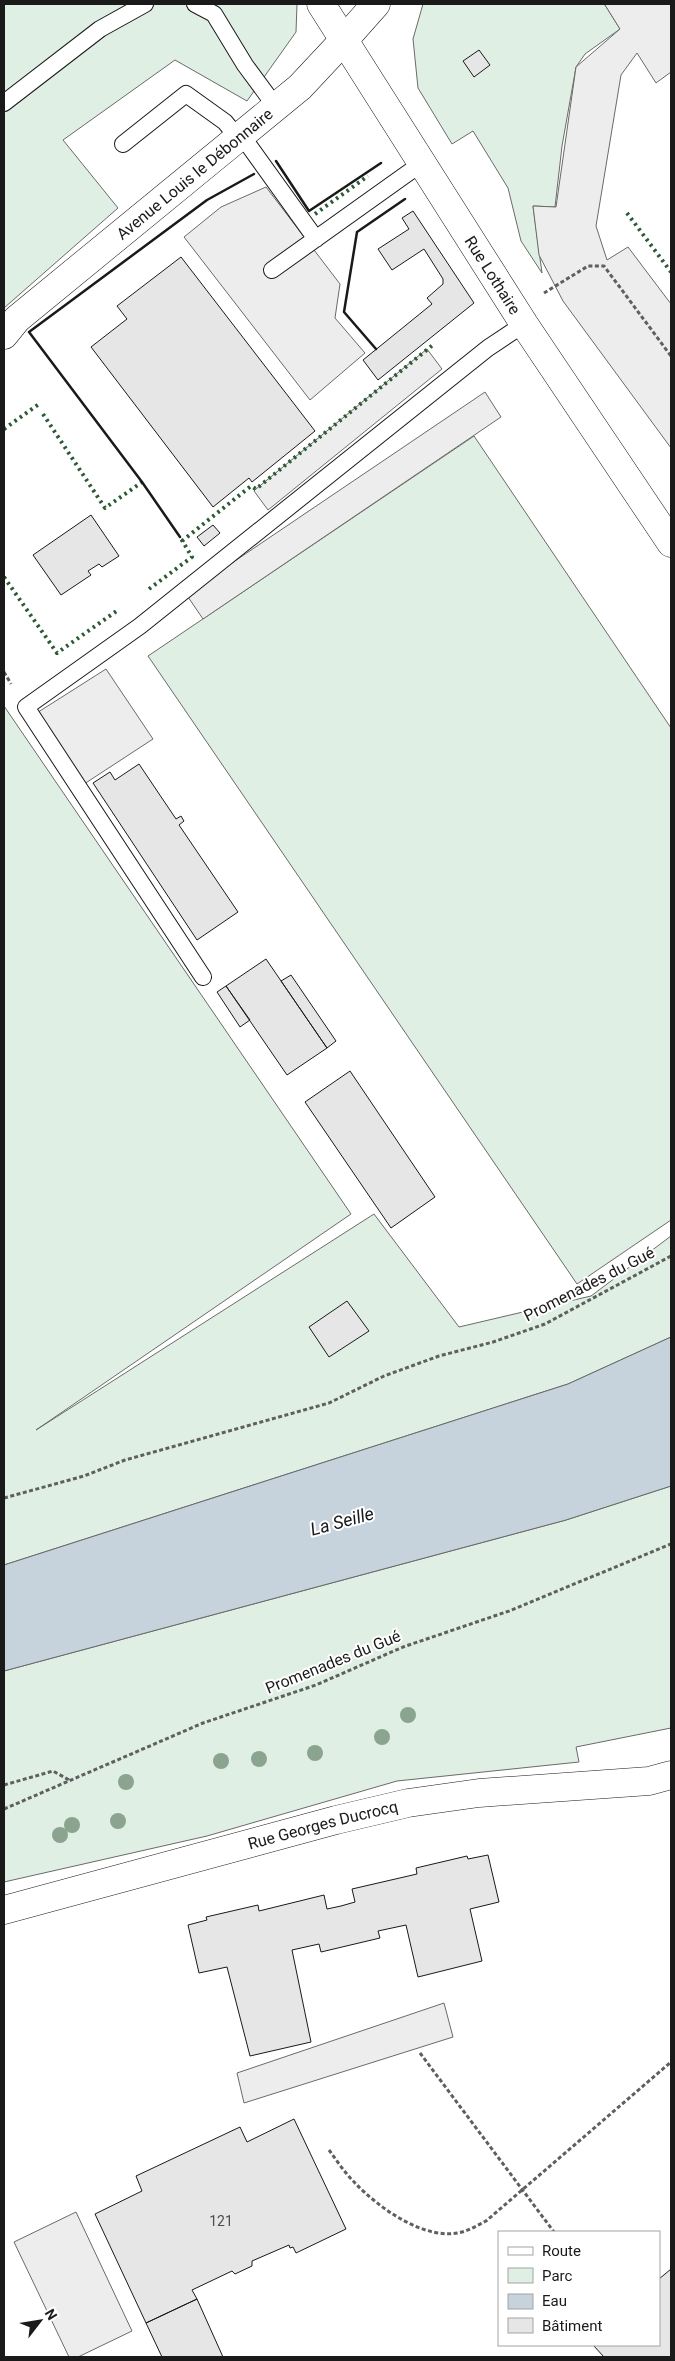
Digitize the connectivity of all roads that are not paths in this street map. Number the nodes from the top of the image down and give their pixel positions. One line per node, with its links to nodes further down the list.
1 (145, 4): 6 (lane)
2 (195, 4): 7 (lane)
3 (321, 4): 5 (street, Rue Lothaire)
4 (376, 4): 5 (street, Avenue Louis le Débonnaire)
5 (344, 40): 7 (street, Avenue Louis le Débonnaire); 10 (street, Rue Lothaire)
6 (4, 103)
7 (276, 107): 8 (street, Avenue Louis le Débonnaire)
8 (240, 137): 9 (lane); 11 (lane); 14 (street, Avenue Louis le Débonnaire)
9 (123, 144)
10 (422, 163): 11 (lane); 13 (street, Rue Lothaire)
11 (316, 239): 12 (lane)
12 (272, 270)
13 (520, 318): 15 (street, Rue Lothaire); 16 (lane)
14 (4, 335)
15 (671, 543)
16 (203, 977)
17 (664, 1781): 18 (street, Rue Georges Ducrocq)
18 (4, 1910)

